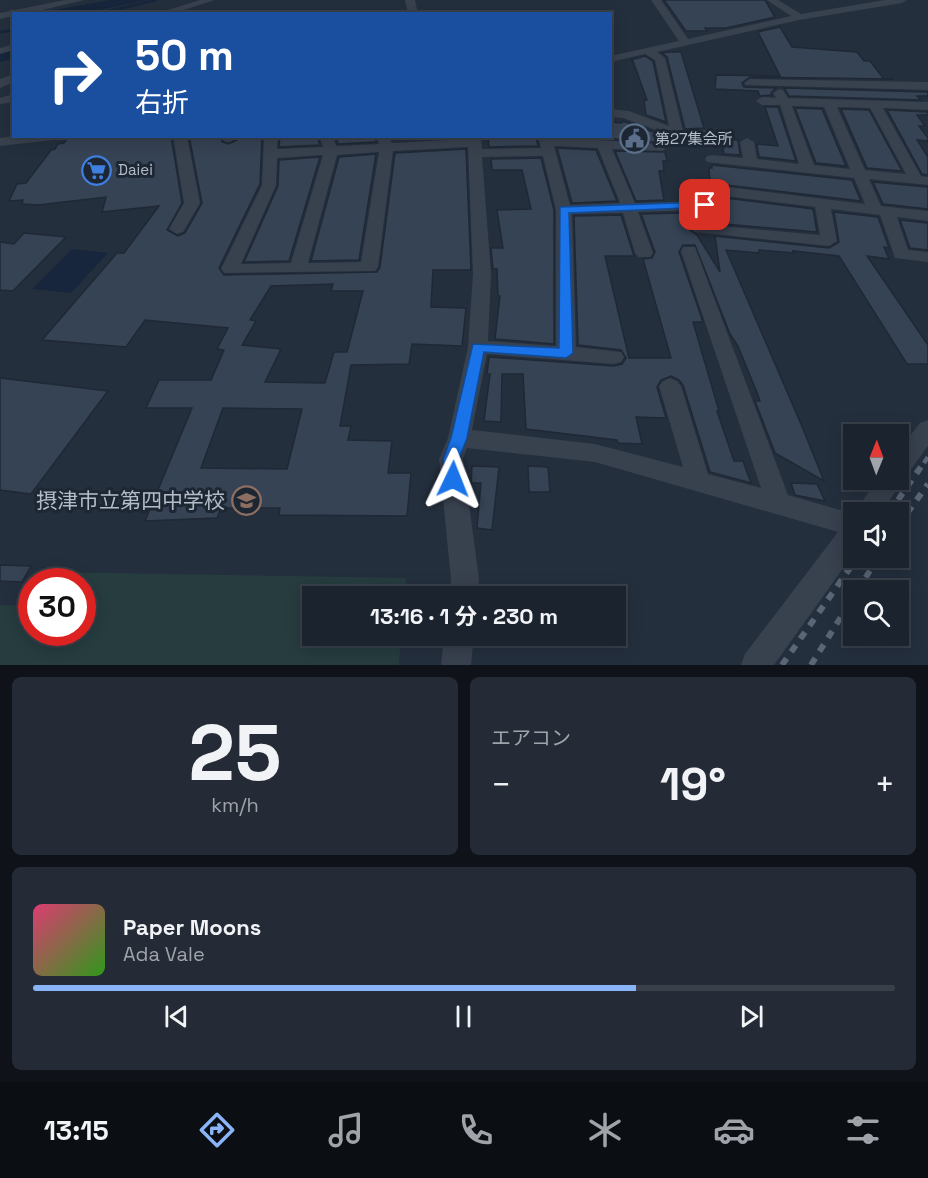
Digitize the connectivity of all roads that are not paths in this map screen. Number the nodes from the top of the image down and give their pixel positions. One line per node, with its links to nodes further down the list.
1 (79, 0): 7 (street)
2 (210, 0): 8 (street)
3 (656, 0): 11 (street)
4 (772, 0): 10 (street)
5 (902, 0): 10 (street)
6 (18, 2): 7 (street)
7 (34, 4): 9 (street)
8 (166, 12)
9 (0, 16)
10 (799, 17): 11 (street)
11 (686, 43): 12 (street)
12 (647, 51): 13 (street); 24 (street)
13 (612, 59)
14 (750, 83): 15 (street)
15 (772, 83): 16 (street); 18 (street)
16 (928, 86)
17 (762, 101): 18 (street)
18 (785, 102): 19 (street); 40 (street)
19 (829, 104): 20 (street); 41 (street)
20 (874, 105): 21 (street); 42 (street)
21 (922, 106): 23 (street)
22 (612, 113): 24 (street)
23 (928, 121)
24 (677, 134): 25 (street)
25 (705, 134)
26 (35, 138): 29 (street)
27 (180, 138): 49 (street)
28 (271, 138): 37 (street)
29 (0, 142)
30 (385, 142): 33 (street); 34 (street); 53 (street)
31 (747, 142): 39 (street)
32 (547, 143): 34 (street); 35 (street); 46 (street)
33 (328, 144): 37 (street); 53 (street)
34 (475, 144): 54 (street)
35 (603, 144): 36 (street); 45 (street)
36 (658, 148)
37 (269, 154): 53 (street)
38 (712, 159): 39 (street)
39 (751, 163): 40 (street)
40 (808, 169): 41 (street)
41 (861, 174): 42 (street); 47 (street)
42 (922, 180)
43 (822, 204): 44 (street); 44 (street); 47 (street)
44 (705, 205): 45 (street)
45 (629, 207): 46 (street); 51 (street)
46 (564, 210): 55 (street)
47 (881, 210): 48 (street); 52 (street)
48 (928, 216)
49 (177, 229)
50 (689, 252): 62 (street)
51 (644, 253)
52 (928, 256)
53 (298, 268)
54 (478, 347): 55 (street); 59 (street)
55 (566, 353): 56 (street)
56 (614, 357)
57 (670, 386): 61 (street)
58 (928, 429): 60 (street)
59 (459, 438): 61 (street); 65 (street)
60 (909, 454)
61 (699, 482): 62 (street)
62 (779, 503): 63 (street)
63 (843, 522)
64 (843, 546): 68 (street)
65 (464, 586)
66 (458, 646): 67 (street)
67 (456, 665)
68 (756, 665)

